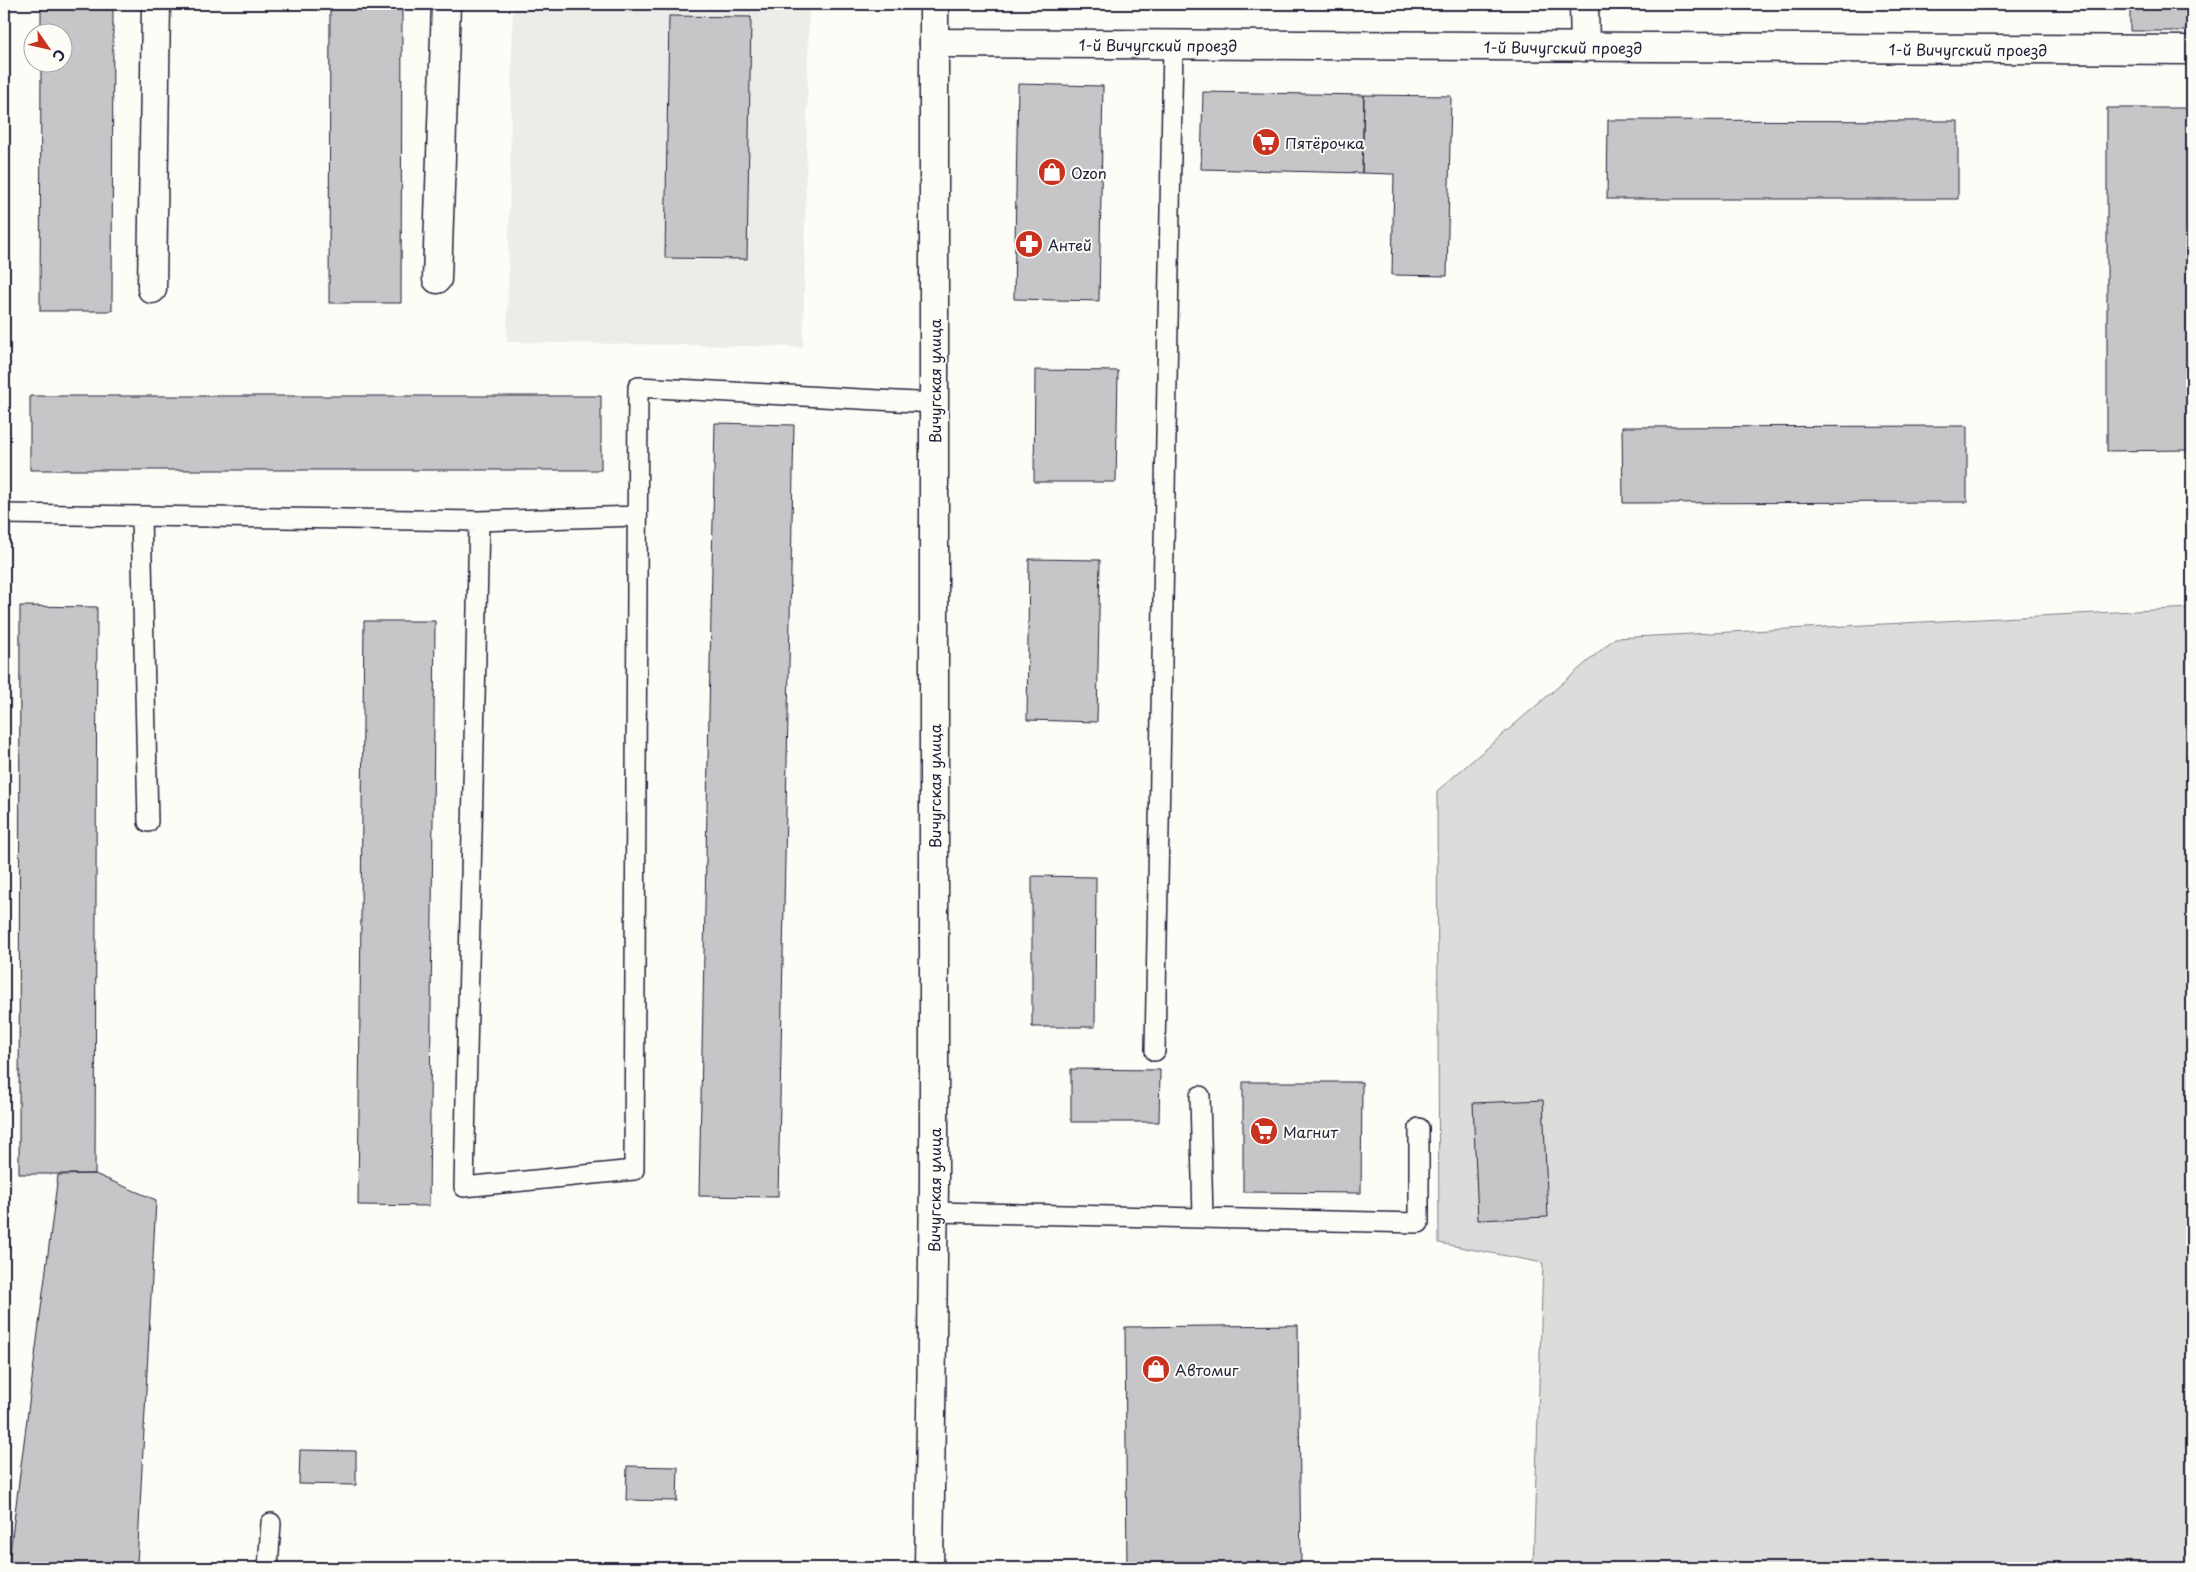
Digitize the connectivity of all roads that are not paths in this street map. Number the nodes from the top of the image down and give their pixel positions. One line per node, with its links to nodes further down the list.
1 (156, 4): 10 (street)
2 (446, 4): 9 (street)
3 (934, 4): 5 (street, Вичугская улица)
4 (1584, 4): 7 (street)
5 (934, 43): 6 (street, 1-й Вичугский проезд); 11 (street, Вичугская улица)
6 (1173, 44): 7 (street, 1-й Вичугский проезд); 17 (lane)
7 (1585, 47): 8 (street, 1-й Вичугский проезд)
8 (2192, 50)
9 (437, 279)
10 (152, 289)
11 (934, 403): 14 (lane); 20 (street, Вичугская улица)
12 (4, 514): 13 (lane)
13 (141, 516): 15 (lane); 16 (lane)
14 (637, 516): 15 (lane); 15 (lane)
15 (479, 521)
16 (148, 822)
17 (1155, 1051)
18 (1200, 1096): 21 (lane)
19 (1419, 1128): 21 (lane)
20 (934, 1212): 21 (lane); 24 (street, Вичугская улица)
21 (1203, 1218)
22 (271, 1523): 23 (lane)
23 (268, 1568)
24 (930, 1568)

